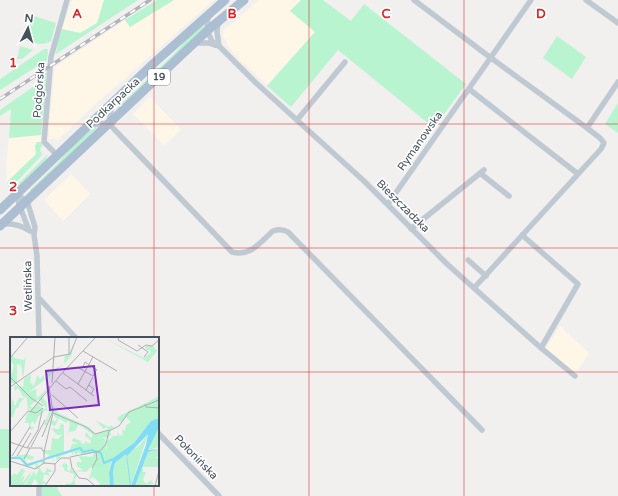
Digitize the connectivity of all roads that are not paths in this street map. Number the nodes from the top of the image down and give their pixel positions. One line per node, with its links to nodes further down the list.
1 (67, 0): 22 (street, Podgórska)
2 (225, 0): 7 (main road, Podkarpacka / 19)
3 (244, 0): 8 (main road, Podkarpacka / 19)
4 (414, 0): 13 (street)
5 (531, 0): 13 (street, Rymanowska)
6 (586, 0): 9 (street)
7 (210, 13): 10 (street); 17 (main road, Podkarpacka / 19)
8 (218, 22): 10 (main road, Podkarpacka / 19); 12 (street)
9 (618, 23)
10 (208, 30): 11 (main road, Podkarpacka / 19); 12 (street, Bieszczadzka)
11 (194, 43): 12 (street); 19 (main road, Podkarpacka / 19)
12 (217, 46): 18 (street, Bieszczadzka)
13 (491, 57): 16 (street, Rymanowska); 21 (street)
14 (345, 62): 18 (street)
15 (618, 82): 21 (street)
16 (469, 89): 23 (street); 27 (street, Rymanowska)
17 (112, 102): 19 (street); 20 (main road, Podkarpacka / 19)
18 (297, 120): 27 (street, Bieszczadzka)
19 (109, 123): 20 (street); 26 (main road, Podkarpacka / 19); 41 (street)
20 (88, 125): 22 (main road, Podkarpacka / 19)
21 (587, 128): 23 (street)
22 (57, 155): 24 (main road, Podkarpacka / 19)
23 (578, 174): 32 (street)
24 (16, 194): 26 (street, Wetlińska); 26 (street); 28 (main road, Podkarpacka / 19)
25 (509, 196): 30 (street)
26 (23, 204): 29 (main road, Podkarpacka / 19); 31 (street, Wetlińska); 31 (street, Wetlińska)
27 (388, 204): 30 (street, Bieszczadzka)
28 (0, 210)
29 (1, 225): 31 (street)
30 (411, 229): 35 (street, Bieszczadzka)
31 (31, 232): 36 (street, Wetlińska)
32 (522, 235): 34 (street); 39 (street)
33 (468, 260): 34 (street)
34 (486, 276): 35 (street)
35 (474, 288): 39 (street, Bieszczadzka)
36 (38, 297): 37 (street, Wetlińska); 38 (street)
37 (39, 337)
38 (75, 337)
39 (540, 348): 40 (street, Bieszczadzka)
40 (575, 376)
41 (482, 430)
42 (159, 434): 43 (street, Połonińska)
43 (219, 496)

